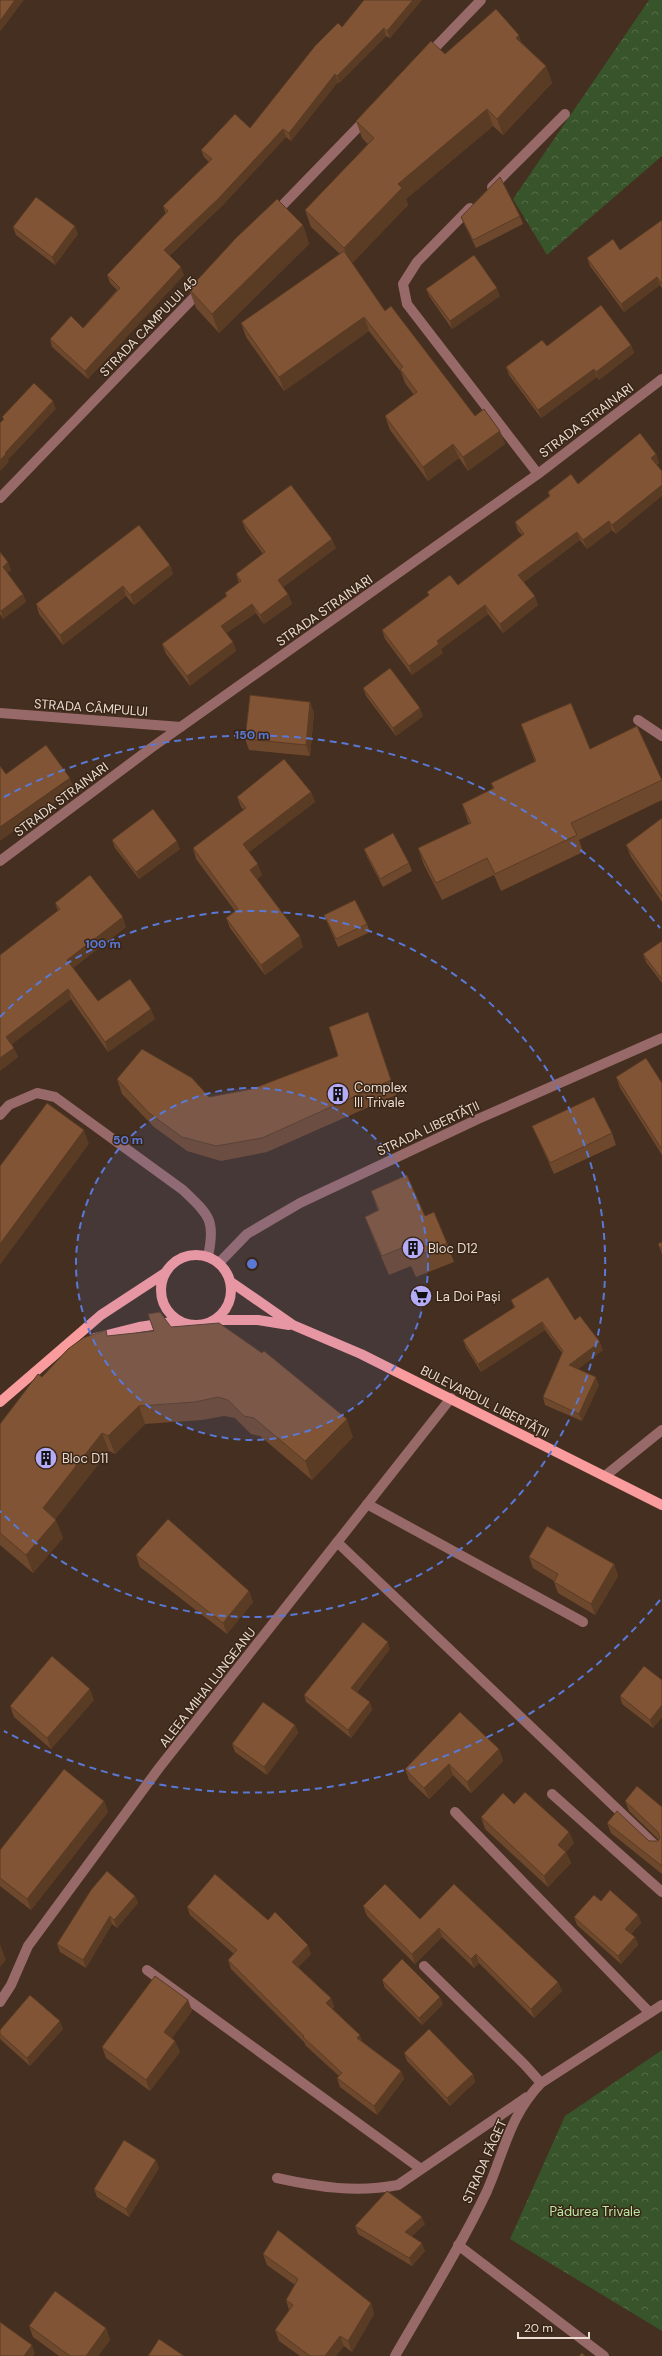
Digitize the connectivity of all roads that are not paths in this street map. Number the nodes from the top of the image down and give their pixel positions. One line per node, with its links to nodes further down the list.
1 (481, 0): 2 (street)
2 (420, 63)
3 (376, 109): 5 (street)
4 (565, 114): 8 (street)
5 (266, 223)
6 (210, 280): 9 (street, STRADA CAMPULUI 45)
7 (662, 379): 8 (street, STRADA STRAINARI)
8 (538, 474): 12 (street, STRADA STRAINARI)
9 (0, 498)
10 (0, 714): 12 (street, STRADA CÂMPULUI)
11 (638, 720): 13 (street)
12 (181, 727): 14 (street, STRADA STRAINARI)
13 (662, 736)
14 (0, 861)
15 (662, 1038): 18 (street, STRADA LIBERTĂȚII)
16 (0, 1115): 17 (street)
17 (208, 1256): 18 (main road); 19 (main road)
18 (219, 1263): 20 (main road)
19 (165, 1274): 22 (main road); 24 (main road)
20 (231, 1282): 21 (main road); 23 (main road, BULEVARDUL LIBERTĂȚII)
21 (214, 1320): 22 (main road); 23 (main road, BULEVARDUL LIBERTĂȚII)
22 (179, 1321): 24 (main road)
23 (294, 1325): 25 (main road, BULEVARDUL LIBERTĂȚII)
24 (59, 1350): 26 (main road)
25 (451, 1398): 28 (main road, BULEVARDUL LIBERTĂȚII); 29 (street, ALEEA MIHAI LUNGEANU)
26 (0, 1402)
27 (662, 1430): 28 (street)
28 (605, 1476): 30 (main road, BULEVARDUL LIBERTĂȚII)
29 (368, 1504): 31 (street, ALEEA MIHAI LUNGEANU); 32 (street)
30 (662, 1505)
31 (337, 1542): 35 (street); 39 (street, ALEEA MIHAI LUNGEANU)
32 (583, 1622)
33 (552, 1794): 36 (street)
34 (455, 1812): 41 (street)
35 (657, 1847)
36 (662, 1892)
37 (424, 1966): 42 (street)
38 (147, 1970): 44 (street)
39 (0, 2002)
40 (662, 2005): 41 (street, STRADA FĂGET)
41 (650, 2013): 42 (street, STRADA FĂGET)
42 (541, 2083): 43 (street, STRADA FĂGET)
43 (529, 2096): 44 (street); 46 (street, STRADA FĂGET)
44 (421, 2169): 45 (street)
45 (277, 2178)
46 (458, 2245): 47 (street, STRADA FĂGET); 48 (street)
47 (396, 2356)
48 (604, 2356)

